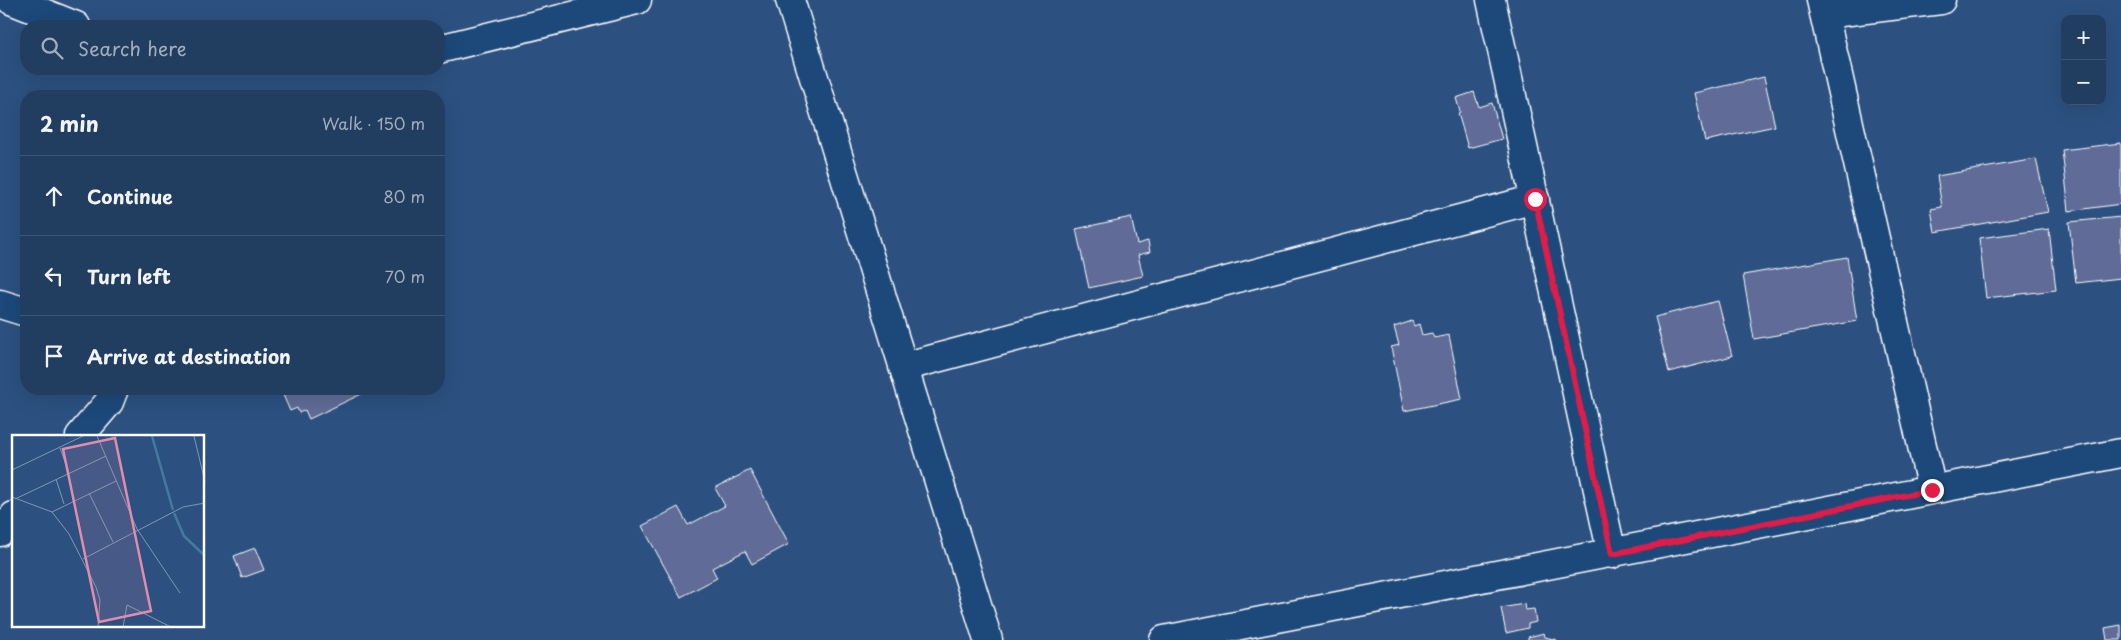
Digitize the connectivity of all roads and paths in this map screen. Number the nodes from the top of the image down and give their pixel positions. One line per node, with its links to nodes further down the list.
1 (11, 0): 7 (street)
2 (637, 0): 8 (street)
3 (790, 0): 12 (street)
4 (1491, 0): 9 (street)
5 (1942, 0): 6 (street)
6 (1823, 7): 16 (street)
7 (61, 20)
8 (445, 48)
9 (1535, 199): 12 (street); 19 (street)
10 (0, 304): 11 (street)
11 (20, 310)
12 (904, 367): 20 (street)
13 (112, 395): 14 (street)
14 (81, 435)
15 (2121, 452): 16 (street)
16 (1932, 490): 19 (street)
17 (12, 518): 18 (street)
18 (0, 532)
19 (1612, 554): 21 (street)
20 (988, 640)
21 (1164, 640)

